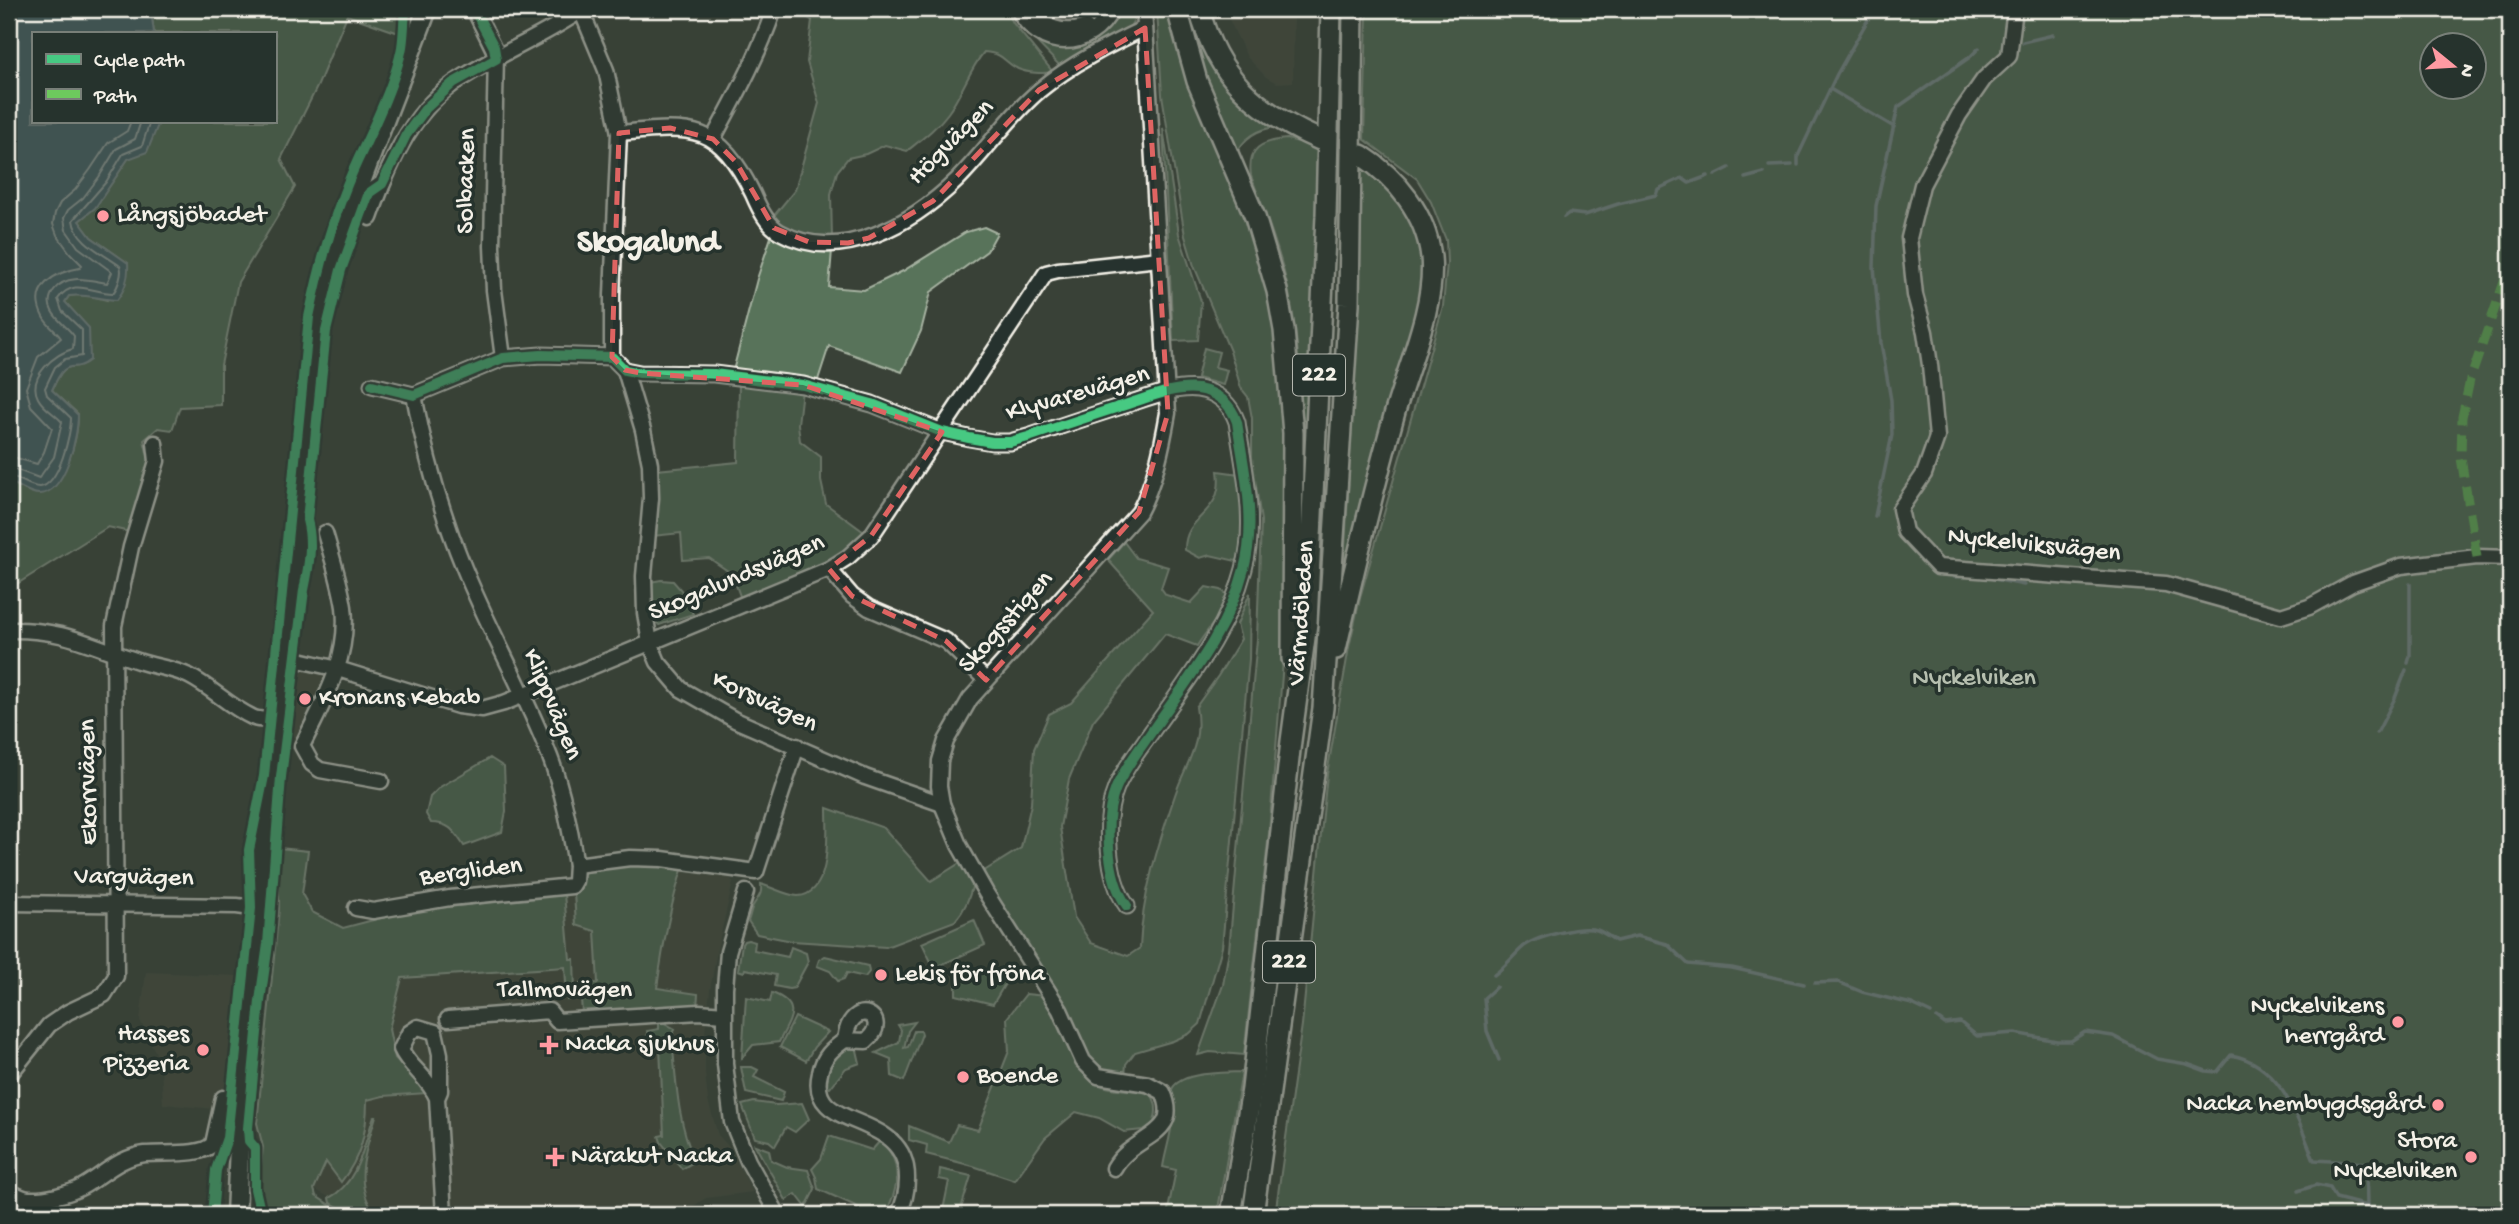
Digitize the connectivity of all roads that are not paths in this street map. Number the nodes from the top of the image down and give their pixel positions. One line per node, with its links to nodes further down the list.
1 (427, 9): 37 (main road)
2 (474, 9): 16 (street, Solbacken)
3 (774, 9): 18 (street)
4 (1018, 9): 7 (street)
5 (1030, 9): 6 (street)
6 (1104, 9)
7 (1112, 9)
8 (1144, 9): 15 (street, Skogsstigen)
9 (1177, 9): 43 (highway)
10 (1199, 9): 19 (highway)
11 (1331, 9): 43 (highway, Värmdöleden / 222)
12 (1353, 9): 41 (highway, Värmdöleden / 222)
13 (2015, 9): 32 (street, Nyckelviksvägen)
14 (582, 10): 16 (street); 17 (street)
15 (1146, 28): 18 (street, Högvägen); 22 (street, Skogsstigen)
16 (496, 59): 21 (street); 24 (street, Solbacken)
17 (619, 133): 18 (street, Högvägen); 23 (street)
18 (713, 139)
19 (1320, 140)
20 (1361, 155): 41 (highway)
21 (370, 218)
22 (1159, 259): 27 (street, Skogsstigen); 29 (street, Skogalundsvägen)
23 (612, 357): 24 (street); 25 (street)
24 (503, 358): 28 (street)
25 (625, 370): 29 (street, Klyvarevägen); 35 (street, Korsvägen)
26 (372, 385): 28 (street)
27 (1167, 393): 29 (street, Klyvarevägen); 39 (street, Skogsstigen); 51 (street, Klyvarevägen)
28 (414, 395): 40 (street, Klippvägen)
29 (942, 432): 33 (street, Skogalundsvägen)
30 (155, 443): 36 (street, Ekorrvägen)
31 (325, 533): 38 (street)
32 (2510, 558)
33 (829, 569): 35 (street, Skogalundsvägen); 39 (street)
34 (9, 630): 36 (street)
35 (650, 643): 40 (street, Skogalundsvägen); 44 (street, Korsvägen)
36 (114, 653): 42 (street); 50 (street, Ekorrvägen)
37 (286, 657): 38 (street, Skogalundsvägen); 42 (main road)
38 (338, 669): 40 (street, Skogalundsvägen); 45 (street)
39 (986, 680): 46 (street, Skogsstigen)
40 (524, 695): 47 (street, Klippvägen)
41 (1323, 708): 71 (highway, Värmdöleden / 222)
42 (278, 719): 53 (main road)
43 (1291, 741): 70 (highway, Värmdöleden / 222)
44 (797, 746): 46 (street, Korsvägen); 47 (street)
45 (381, 781)
46 (942, 804): 61 (street, Skogsstigen)
47 (576, 865): 52 (street, Bergliden)
48 (746, 892): 54 (street)
49 (9, 903): 50 (street, Vargvägen)
50 (117, 903): 53 (street, Vargvägen); 57 (street, Ekorrvägen)
51 (1127, 906)
52 (356, 908)
53 (259, 909): 59 (main road)
54 (724, 1014): 55 (street, Tallmovägen); 68 (street)
55 (448, 1019)
56 (845, 1040): 69 (street)
57 (9, 1075)
58 (437, 1098): 58 (street); 67 (street)
59 (241, 1100): 60 (main road); 63 (street)
60 (238, 1136): 65 (main road); 66 (main road)
61 (1114, 1168)
62 (9, 1192): 63 (street)
63 (28, 1199): 64 (street)
64 (28, 1215)
65 (228, 1215)
66 (236, 1215)
67 (444, 1215)
68 (778, 1215)
69 (898, 1215)
70 (1231, 1215)
71 (1253, 1215)

